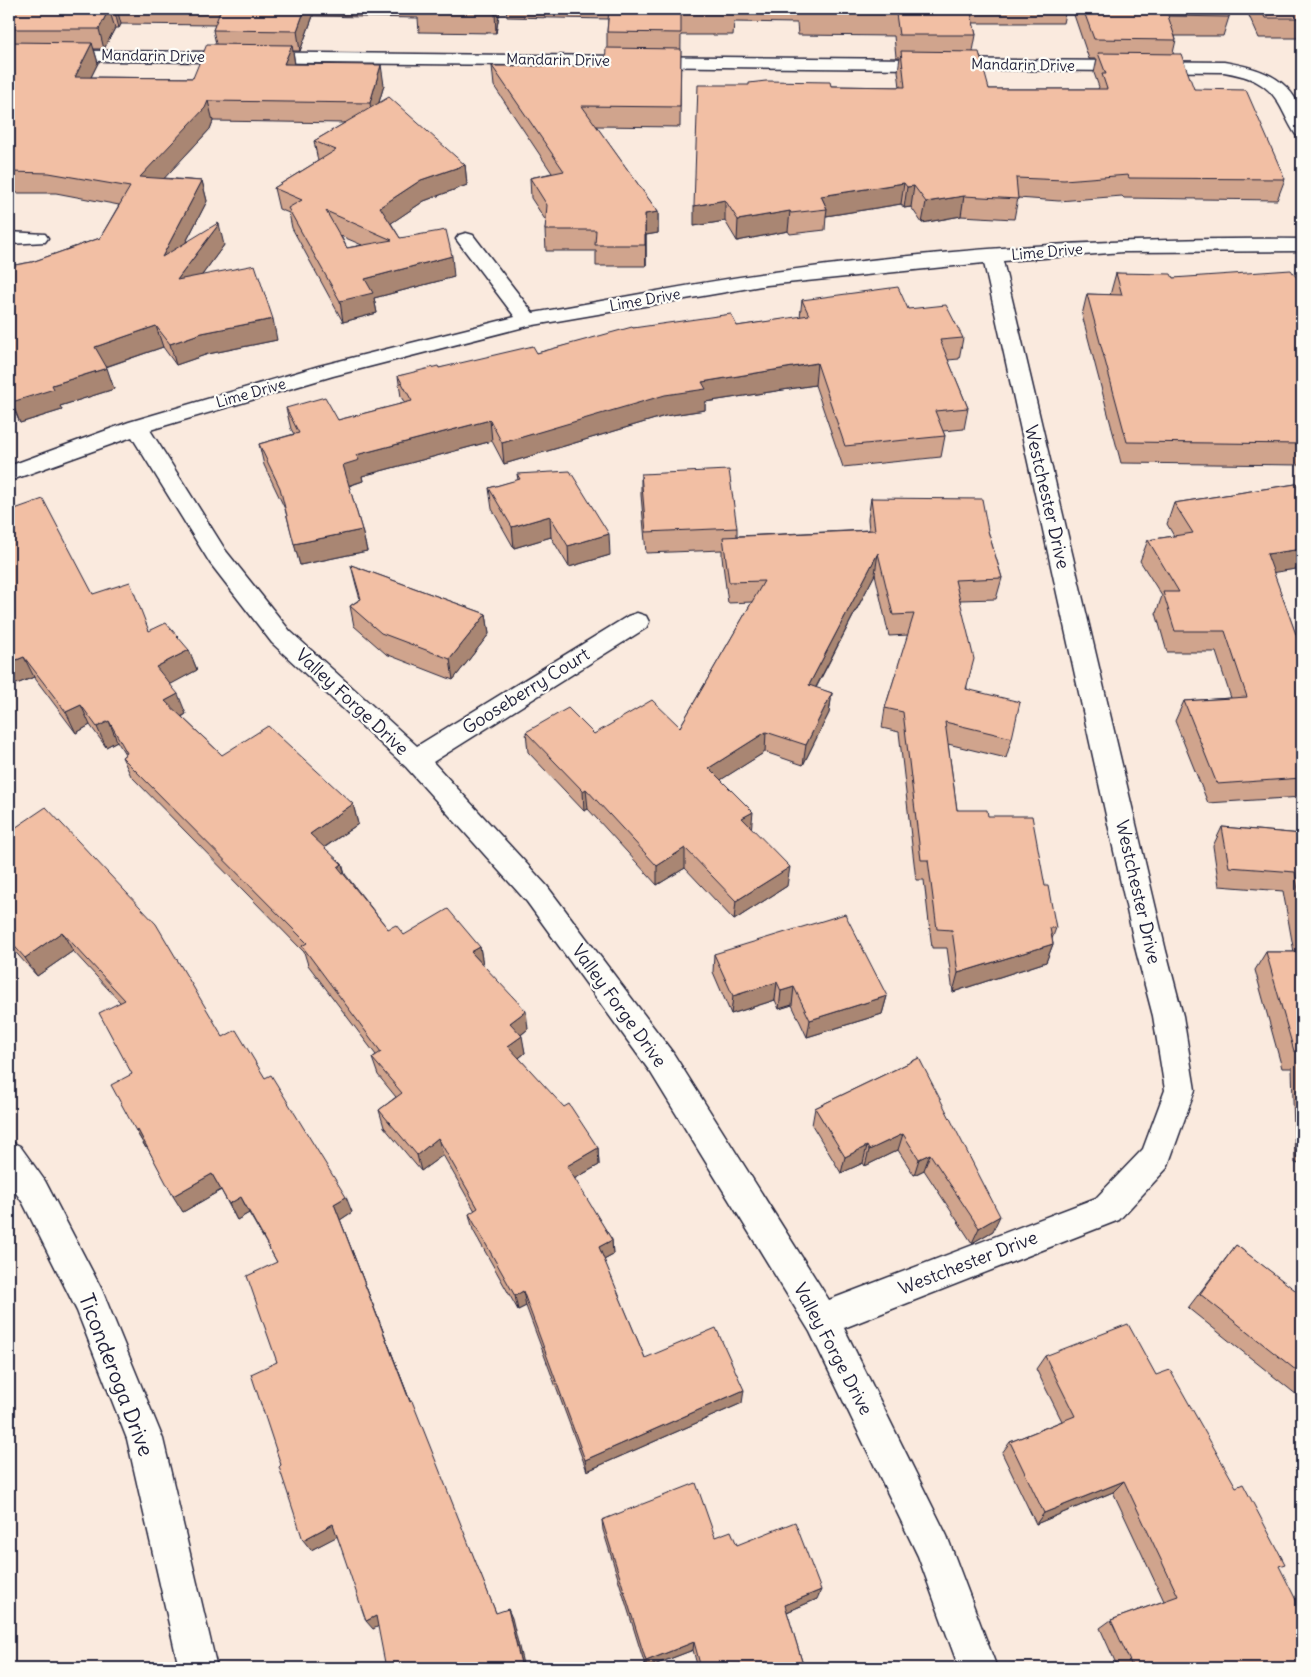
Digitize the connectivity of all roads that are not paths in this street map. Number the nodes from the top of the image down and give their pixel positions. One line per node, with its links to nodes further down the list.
1 (9, 55): 2 (street, Mandarin Drive)
2 (1302, 132)
3 (9, 238): 4 (street)
4 (38, 238)
5 (466, 239): 8 (street)
6 (1302, 246): 7 (street, Lime Drive)
7 (992, 257): 8 (street, Lime Drive); 14 (street, Westchester Drive)
8 (528, 320): 9 (street, Lime Drive)
9 (137, 427): 10 (street, Lime Drive); 12 (street, Valley Forge Drive)
10 (9, 474)
11 (637, 622): 12 (street, Gooseberry Court)
12 (415, 760): 14 (street, Valley Forge Drive)
13 (9, 1156): 15 (street, Ticonderoga Drive)
14 (822, 1320): 16 (street, Valley Forge Drive)
15 (198, 1668)
16 (978, 1668)

